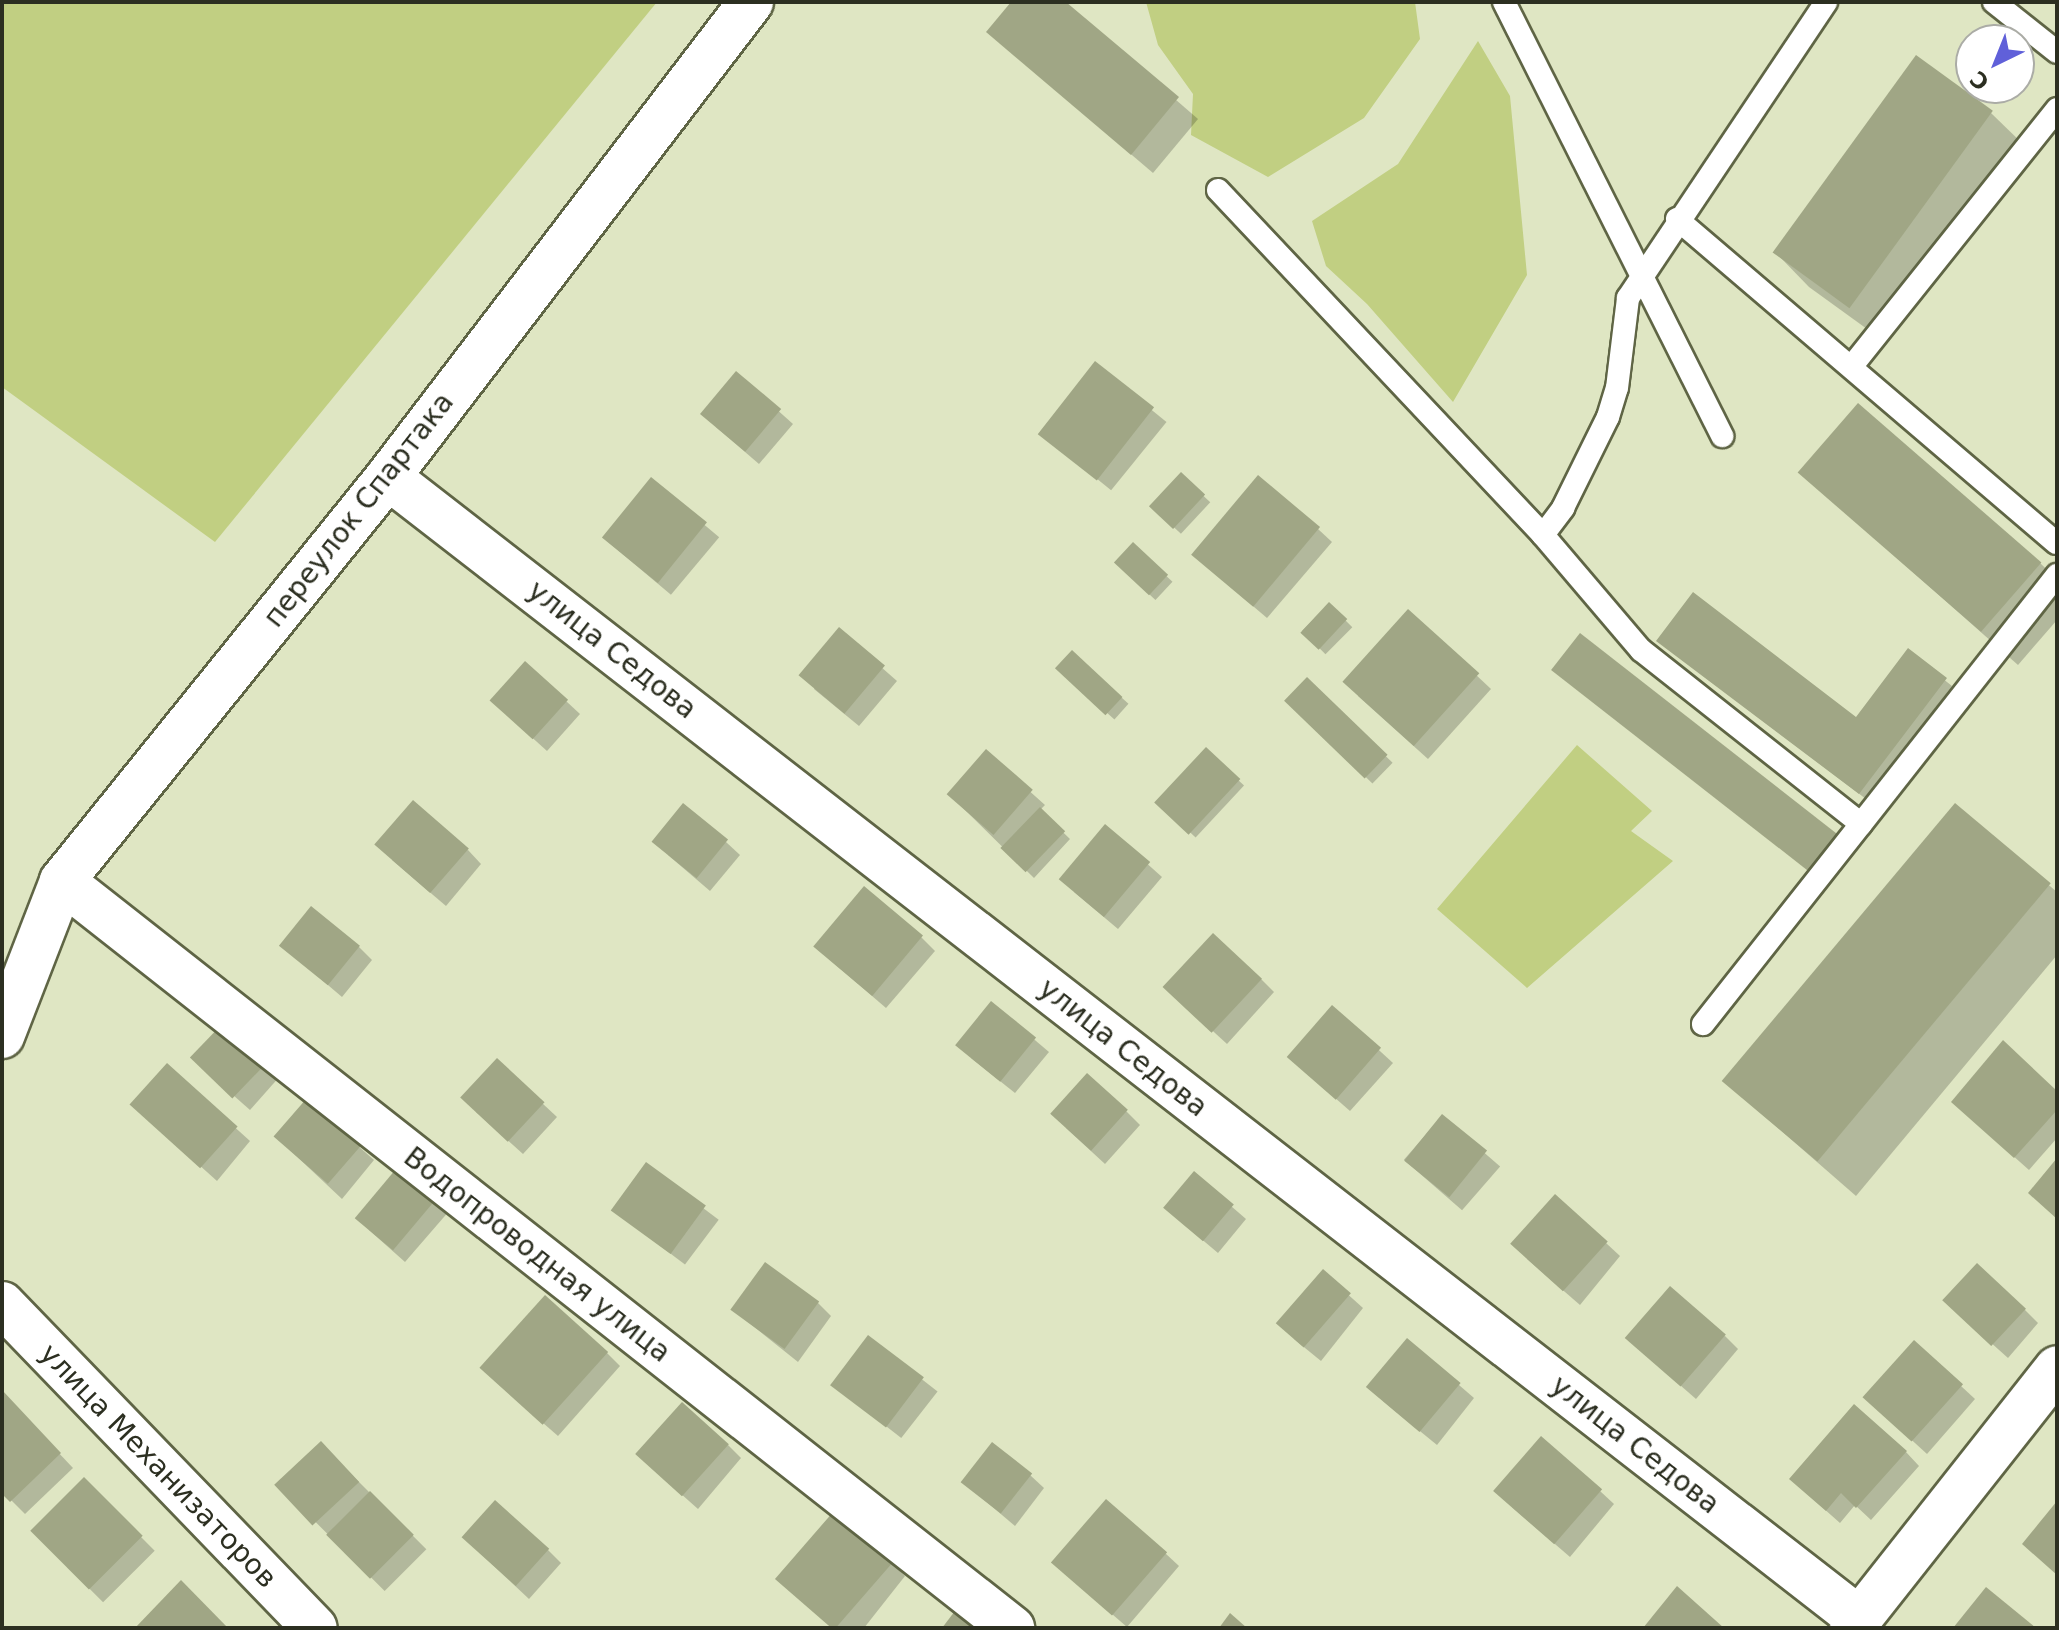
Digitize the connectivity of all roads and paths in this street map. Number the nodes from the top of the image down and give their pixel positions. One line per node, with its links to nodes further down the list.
1 (751, 2): 12 (street, переулок Спартака)
2 (1504, 2): 9 (lane)
3 (1826, 2): 8 (lane)
4 (1994, 2): 5 (lane)
5 (2057, 52)
6 (2057, 109): 10 (lane)
7 (1218, 190): 13 (lane)
8 (1677, 219): 9 (lane); 10 (lane)
9 (1641, 274): 11 (lane); 13 (lane)
10 (1852, 366): 14 (lane)
11 (1722, 436)
12 (388, 477): 17 (street, переулок Спартака); 22 (street, улица Седова)
13 (1543, 535): 16 (lane)
14 (2057, 543)
15 (2057, 575): 16 (lane)
16 (1861, 824): 18 (lane)
17 (62, 881): 19 (street, переулок Спартака); 24 (street, Водопроводная улица)
18 (1703, 1024)
19 (2, 1036)
20 (2, 1304): 23 (street, улица Механизаторов)
21 (2057, 1368): 22 (street)
22 (1855, 1624)
23 (315, 1628)
24 (1012, 1628)

